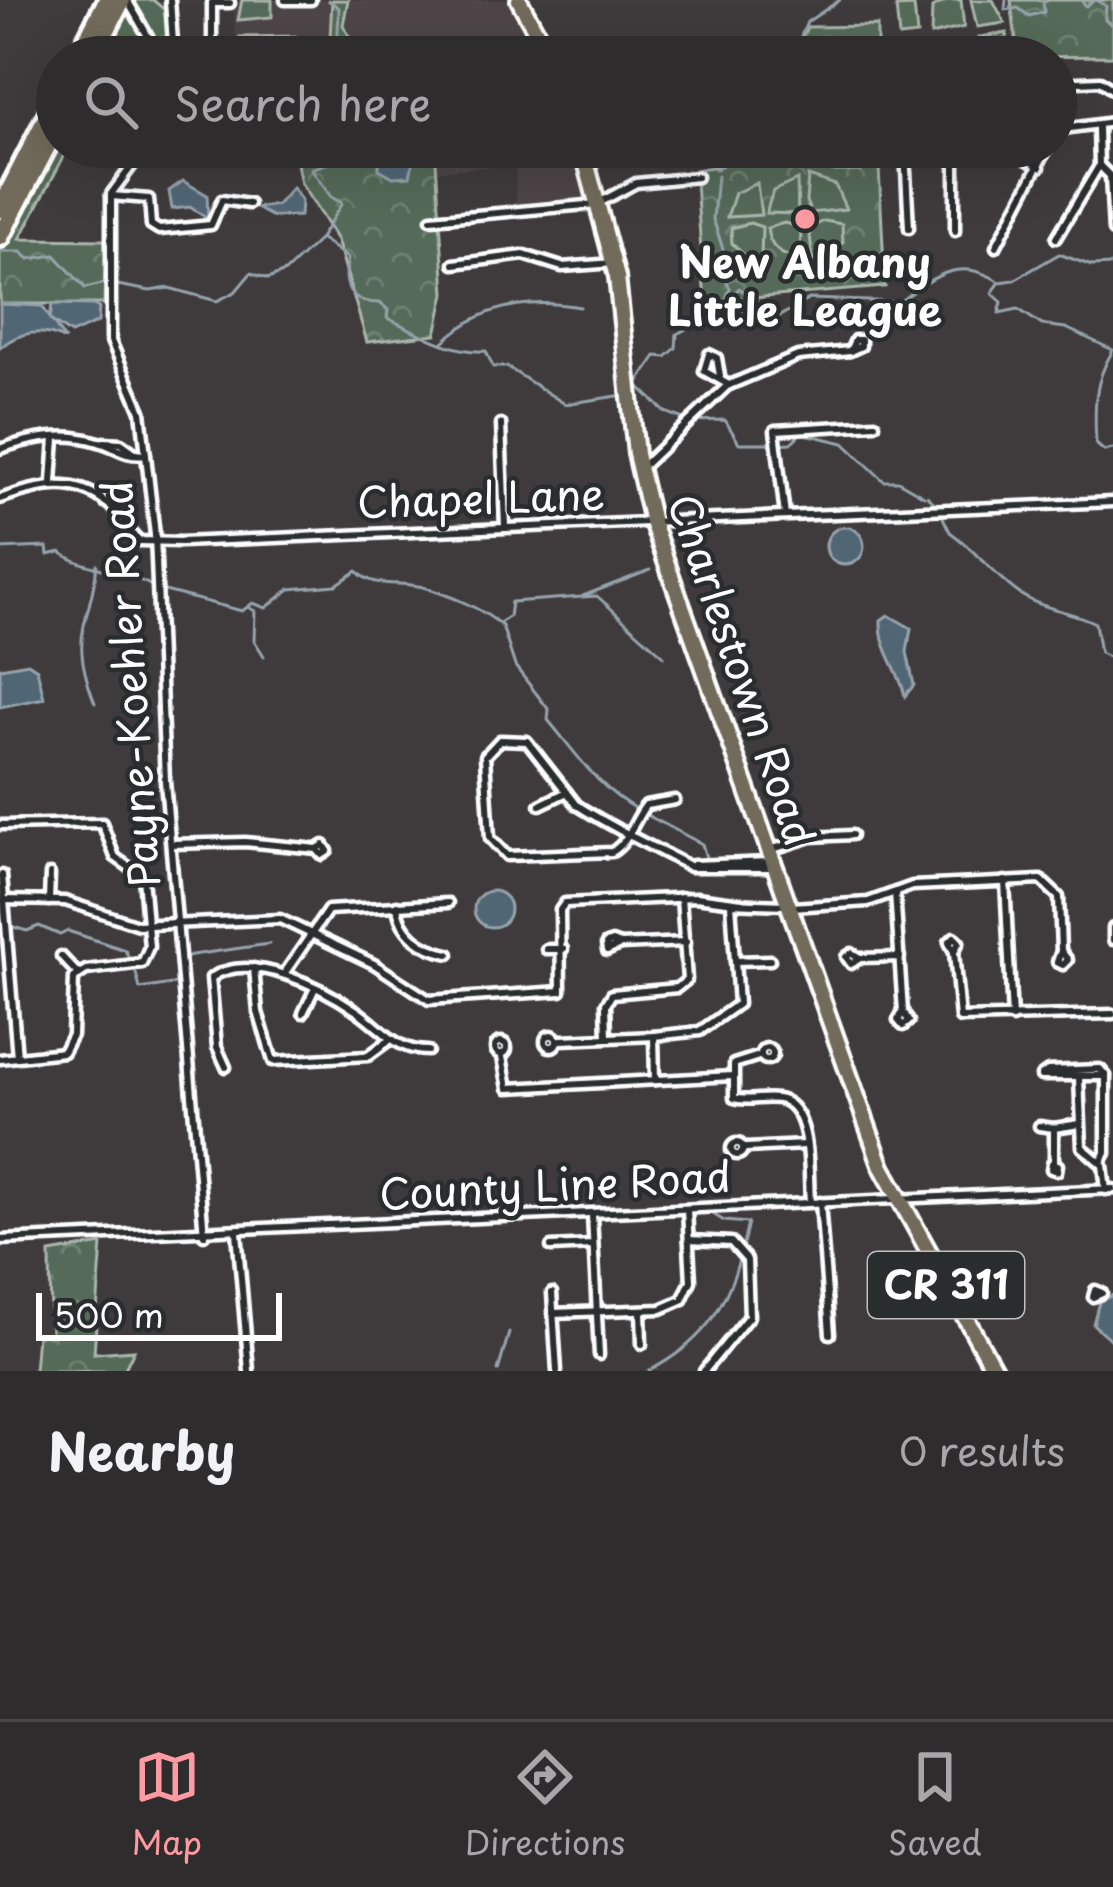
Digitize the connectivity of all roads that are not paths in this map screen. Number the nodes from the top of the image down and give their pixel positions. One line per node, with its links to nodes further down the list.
1 (107, 0): 8 (highway)
2 (170, 0): 11 (street)
3 (285, 0): 4 (street)
4 (311, 0)
5 (519, 0): 13 (main road)
6 (126, 1): 9 (highway); 10 (street)
7 (230, 3): 12 (street)
8 (89, 36)
9 (105, 36)
10 (147, 36)
11 (172, 36)
12 (212, 36)
13 (539, 36)
14 (1077, 82): 15 (street)
15 (1113, 90)
16 (1113, 122): 17 (street)
17 (1098, 128): 18 (street); 20 (street)
18 (1077, 129)
19 (36, 139): 31 (highway)
20 (1099, 165): 35 (street); 37 (street)
21 (36, 168): 36 (highway)
22 (131, 168): 28 (street)
23 (589, 168): 29 (main road, Charlestown Road)
24 (906, 168): 33 (street)
25 (955, 168): 34 (street)
26 (1039, 168): 38 (street)
27 (697, 176): 29 (street)
28 (111, 196): 30 (street); 48 (street, Payne-Koehler Road)
29 (600, 203): 32 (street); 39 (main road, Charlestown Road)
30 (249, 204)
31 (0, 209)
32 (431, 219)
33 (909, 228)
34 (956, 231)
35 (1113, 231)
36 (0, 237)
37 (1056, 238)
38 (996, 248)
39 (614, 263): 40 (street); 49 (main road, Charlestown Road)
40 (454, 264)
41 (850, 351): 43 (street)
42 (720, 376): 43 (street)
43 (729, 385): 49 (street)
44 (501, 424): 55 (street)
45 (874, 424): 53 (street)
46 (55, 437): 47 (street); 48 (street); 50 (street)
47 (0, 449)
48 (142, 455): 56 (street, Payne-Koehler Road)
49 (638, 469): 54 (main road, Charlestown Road)
50 (52, 483): 51 (street); 56 (street, Chapel Lane)
51 (0, 499)
52 (1113, 502): 53 (street, Chapel Lane)
53 (784, 516): 54 (street, Chapel Lane)
54 (652, 522): 55 (street, Chapel Lane); 65 (main road, Charlestown Road)
55 (505, 527): 56 (street, Chapel Lane)
56 (155, 542): 63 (street, Payne-Koehler Road)
57 (567, 793): 59 (street); 61 (street); 61 (street)
58 (675, 800): 61 (street)
59 (540, 805)
60 (0, 825): 78 (street)
61 (629, 834): 65 (street)
62 (852, 835): 65 (street)
63 (171, 844): 64 (street); 77 (street, Payne-Koehler Road)
64 (317, 849)
65 (772, 860): 76 (main road, Charlestown Road)
66 (50, 874): 72 (street)
67 (2, 875): 71 (street)
68 (1005, 881): 69 (street); 86 (street); 101 (street)
69 (895, 892): 76 (street); 90 (street)
70 (681, 897): 74 (street); 82 (street); 85 (street)
71 (2, 900): 72 (street); 108 (street)
72 (49, 901): 78 (street)
73 (448, 903): 75 (street)
74 (742, 903): 76 (street); 93 (street)
75 (397, 905): 80 (street); 88 (street)
76 (789, 905): 123 (main road, Charlestown Road)
77 (177, 923): 78 (street); 80 (street); 128 (street, Payne-Koehler Road)
78 (148, 925): 95 (street)
79 (1113, 928): 81 (street)
80 (308, 934): 85 (street); 96 (street)
81 (1113, 940)
82 (686, 942): 83 (street); 103 (street)
83 (620, 946)
84 (545, 949): 85 (street)
85 (562, 949)
86 (1061, 951)
87 (954, 952): 101 (street)
88 (449, 954)
89 (61, 956): 95 (street)
90 (900, 957): 91 (street); 98 (street)
91 (860, 958)
92 (770, 960): 93 (street)
93 (735, 961): 102 (street)
94 (254, 968): 96 (street); 104 (street); 111 (street)
95 (78, 974): 108 (street)
96 (284, 974): 97 (street)
97 (314, 990): 99 (street); 104 (street)
98 (903, 1012)
99 (303, 1013)
100 (1113, 1014): 101 (street)
101 (1012, 1018)
102 (655, 1036): 103 (street); 114 (street)
103 (607, 1037): 105 (street)
104 (391, 1039): 106 (street)
105 (561, 1040)
106 (428, 1051)
107 (758, 1056): 113 (street)
108 (16, 1057): 110 (street)
109 (502, 1058): 114 (street)
110 (0, 1059)
111 (226, 1067)
112 (1078, 1074): 112 (street); 115 (street); 121 (street)
113 (733, 1076): 114 (street); 118 (street)
114 (655, 1080)
115 (1080, 1124): 117 (street); 121 (street)
116 (1039, 1126): 117 (street)
117 (1054, 1128): 120 (street)
118 (806, 1145): 119 (street); 124 (street)
119 (746, 1148)
120 (1054, 1161)
121 (1101, 1162): 122 (street)
122 (1110, 1189): 123 (street, County Line Road)
123 (898, 1199): 124 (street, County Line Road); 145 (main road, CR 311)
124 (815, 1202): 125 (street, County Line Road); 139 (street)
125 (687, 1210): 126 (street, County Line Road); 130 (street)
126 (592, 1215): 127 (street, County Line Road); 131 (street)
127 (237, 1232): 128 (street, County Line Road); 142 (street)
128 (204, 1234): 129 (street, County Line Road)
129 (0, 1240)
130 (689, 1240): 136 (street); 144 (street)
131 (593, 1245): 132 (street); 137 (street)
132 (551, 1247)
133 (1113, 1290): 135 (street)
134 (552, 1292): 138 (street)
135 (1102, 1293)
136 (641, 1310): 137 (street); 140 (street)
137 (597, 1312): 138 (street); 141 (street)
138 (554, 1313): 143 (street)
139 (830, 1334)
140 (642, 1344)
141 (599, 1355)
142 (249, 1371)
143 (556, 1371)
144 (704, 1371)
145 (995, 1371)

